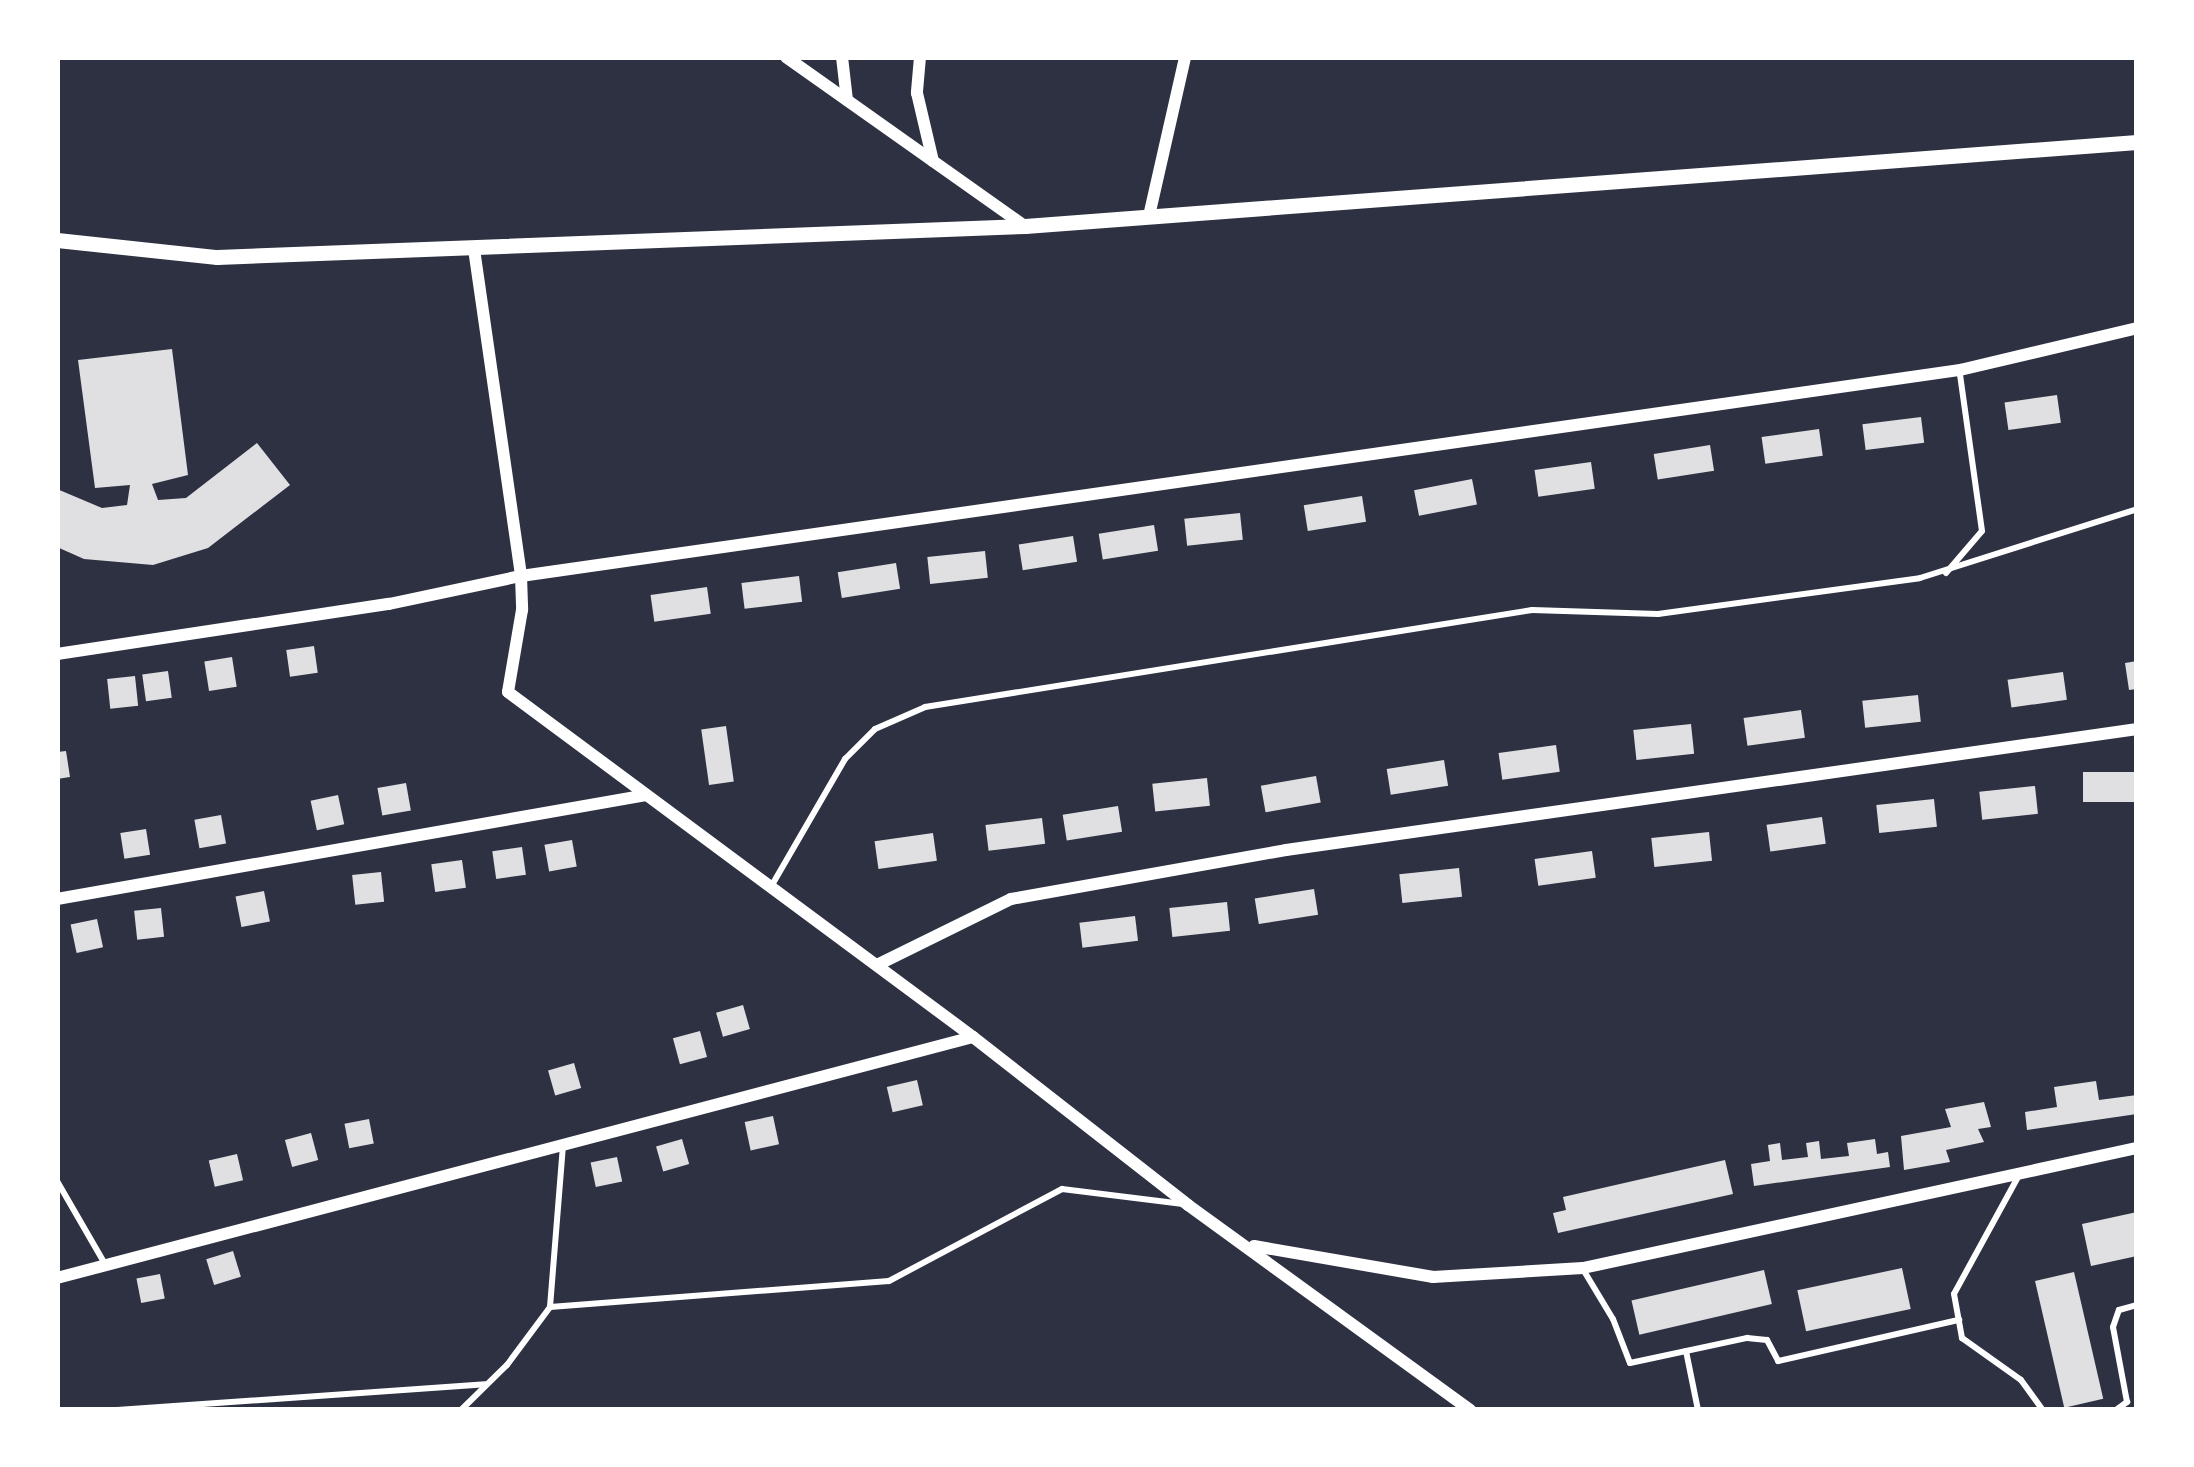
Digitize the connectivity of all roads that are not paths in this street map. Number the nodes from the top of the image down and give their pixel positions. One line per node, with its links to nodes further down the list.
1 (786, 57): 5 (street)
2 (842, 57): 5 (street)
3 (920, 57): 7 (street)
4 (1186, 57): 8 (street)
5 (847, 100): 7 (street)
6 (2137, 142): 8 (street)
7 (933, 161): 9 (street)
8 (1149, 216): 9 (street)
9 (1025, 226): 11 (street)
10 (57, 240): 11 (street)
11 (474, 249): 16 (street)
12 (2137, 328): 13 (street)
13 (1960, 370): 15 (lane); 16 (street)
14 (2137, 509): 15 (lane)
15 (1946, 573): 20 (lane)
16 (520, 576): 17 (street); 19 (street)
17 (57, 654)
18 (2137, 729): 22 (street)
19 (646, 795): 20 (street); 21 (street)
20 (770, 888): 22 (street)
21 (57, 899)
22 (877, 965): 23 (street)
23 (973, 1037): 24 (street); 28 (street)
24 (563, 1145): 30 (street); 34 (lane)
25 (2137, 1148): 26 (street)
26 (2020, 1174): 31 (street); 35 (lane)
27 (57, 1181): 30 (lane)
28 (1188, 1205): 29 (street); 34 (lane)
29 (1251, 1246): 31 (street); 42 (street)
30 (106, 1266): 32 (street)
31 (1582, 1268): 36 (lane)
32 (57, 1279)
33 (2137, 1305): 39 (lane)
34 (550, 1307): 37 (lane)
35 (1958, 1320): 36 (lane); 44 (lane)
36 (1686, 1351): 43 (lane)
37 (488, 1383): 40 (lane); 41 (lane)
38 (2137, 1399): 39 (lane)
39 (2127, 1402): 45 (lane)
40 (118, 1410)
41 (461, 1410)
42 (1471, 1410)
43 (1698, 1410)
44 (2043, 1410)
45 (2116, 1410)

